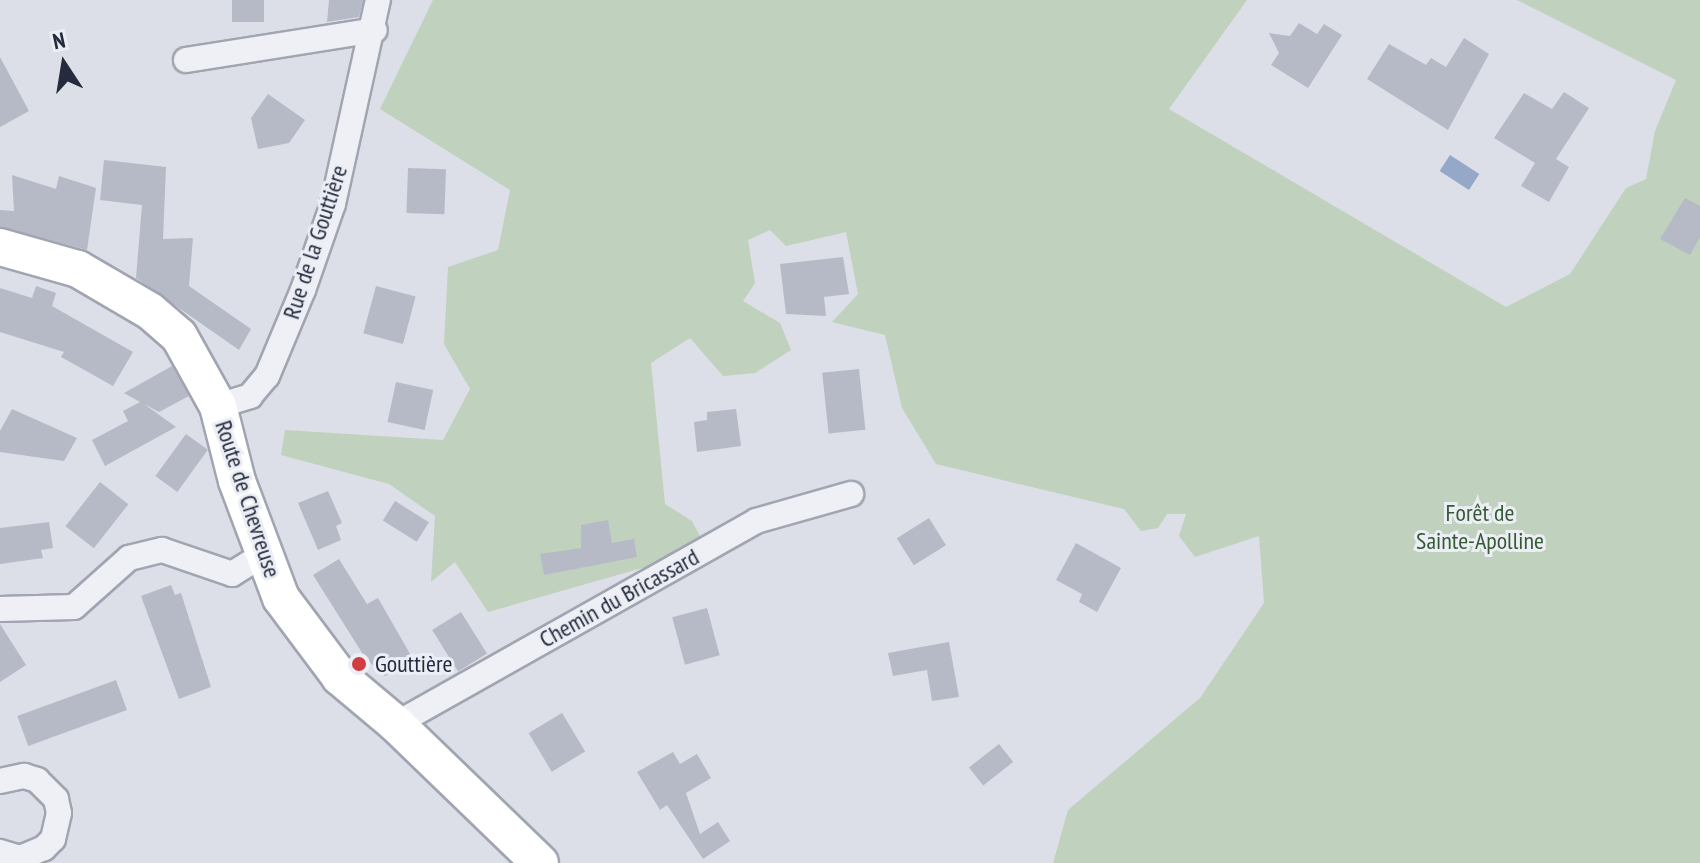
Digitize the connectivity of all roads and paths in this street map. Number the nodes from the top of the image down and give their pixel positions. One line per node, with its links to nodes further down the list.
1 (378, 0): 2 (street, Rue de la Gouttière)
2 (375, 30): 3 (street); 5 (street, Rue de la Gouttière)
3 (186, 60)
4 (0, 247): 5 (street, Route de Chevreuse)
5 (218, 406): 7 (street, Route de Chevreuse)
6 (851, 494): 9 (street, Chemin du Bricassard)
7 (262, 555): 8 (street); 9 (street, Route de Chevreuse)
8 (0, 609)
9 (396, 724): 12 (street, Route de Chevreuse)
10 (0, 781): 11 (street)
11 (0, 852)
12 (540, 863)

